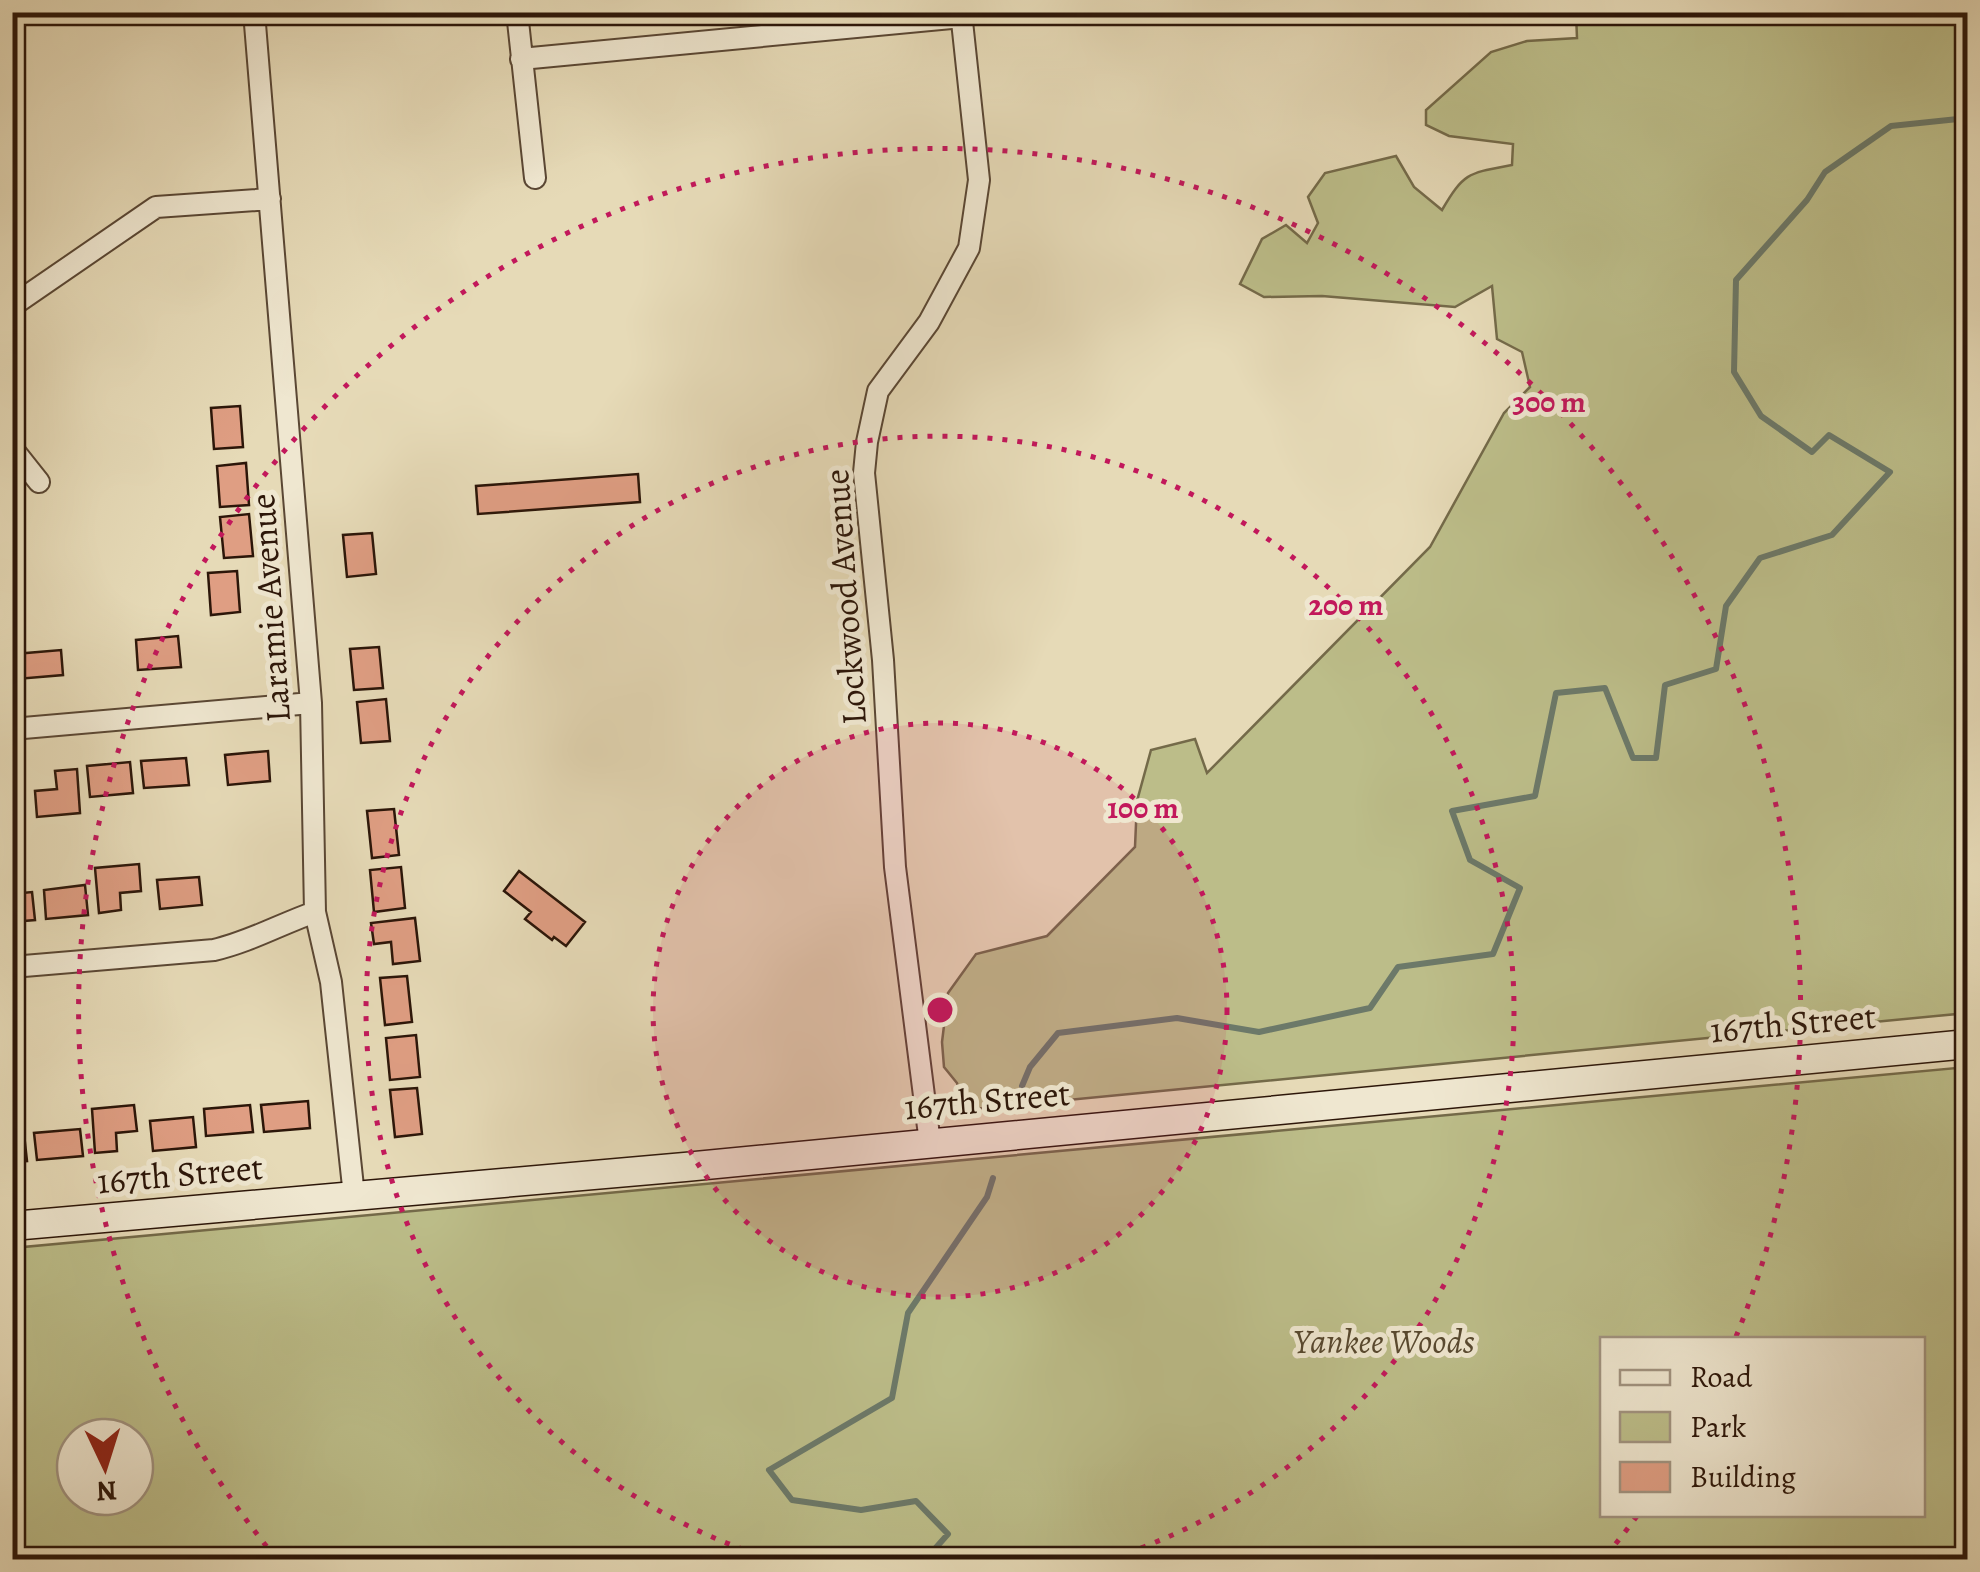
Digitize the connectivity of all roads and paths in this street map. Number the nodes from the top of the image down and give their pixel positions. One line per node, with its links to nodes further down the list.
1 (254, 12): 6 (street, Laramie Avenue)
2 (517, 12): 4 (street)
3 (962, 15): 4 (street); 15 (street, Lockwood Avenue)
4 (521, 58): 5 (street)
5 (535, 178)
6 (270, 199): 7 (street); 10 (street, Laramie Avenue)
7 (12, 306)
8 (12, 448): 9 (street)
9 (39, 482)
10 (311, 704): 11 (street); 12 (street, Laramie Avenue)
11 (12, 729)
12 (314, 912): 13 (street); 16 (street, Laramie Avenue)
13 (12, 967)
14 (1968, 1044): 15 (main road, 167th Street)
15 (930, 1143): 16 (main road, 167th Street)
16 (354, 1196): 17 (main road, 167th Street)
17 (12, 1226)

